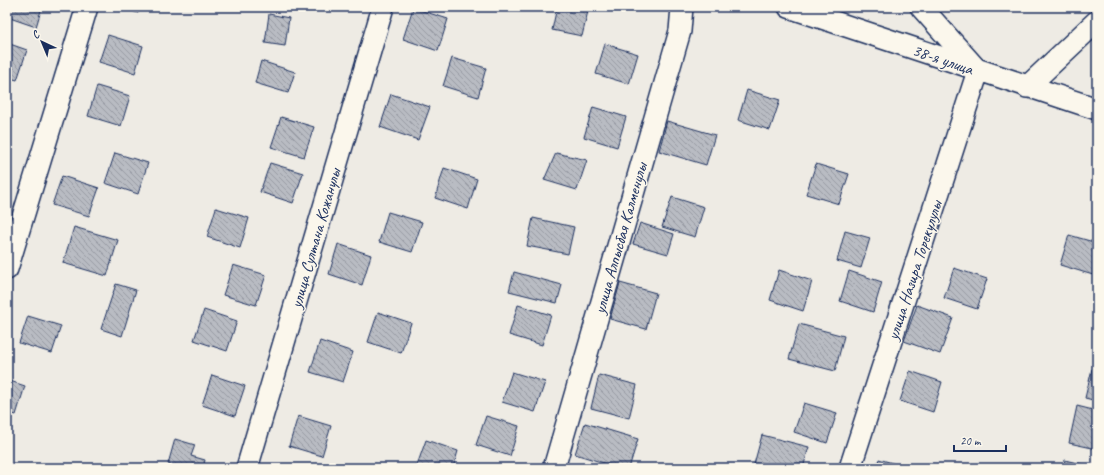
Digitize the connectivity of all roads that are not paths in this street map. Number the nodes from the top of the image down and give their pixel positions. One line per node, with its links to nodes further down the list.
1 (87, 7): 10 (street)
2 (383, 7): 11 (street, улица Султана Кожанулы)
3 (682, 7): 12 (street, улица Алпысбая Калменулы)
4 (789, 7): 7 (street, 38-я улица)
5 (921, 7): 7 (street)
6 (1097, 22): 8 (street)
7 (978, 71): 8 (street, 38-я улица); 13 (street, улица Назира Торекулулы)
8 (1027, 87): 9 (street, 38-я улица)
9 (1097, 109)
10 (7, 270)
11 (247, 468)
12 (554, 468)
13 (850, 468)

